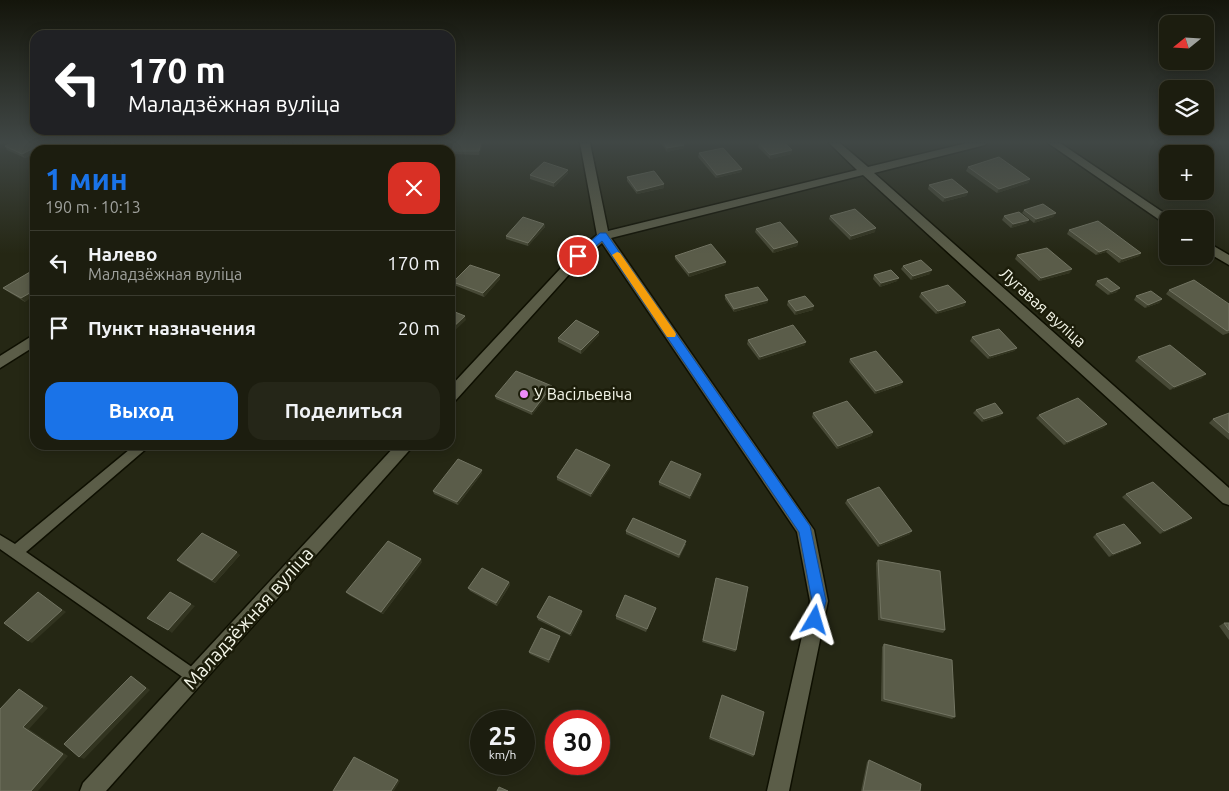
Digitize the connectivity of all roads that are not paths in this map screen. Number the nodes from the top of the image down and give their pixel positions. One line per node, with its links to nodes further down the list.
1 (592, 180): 6 (street)
2 (829, 180): 6 (street)
3 (875, 180): 14 (street, Лугавая вуліца)
4 (1108, 180): 5 (street)
5 (1159, 214)
6 (603, 236): 11 (street); 19 (street)
7 (1214, 251): 8 (street)
8 (1229, 261)
9 (30, 342): 10 (street)
10 (0, 363)
11 (455, 391)
12 (137, 450): 16 (lane)
13 (401, 450): 17 (street, Маладзёжная вуліца)
14 (1229, 498)
15 (0, 541): 16 (lane)
16 (16, 552): 17 (lane)
17 (194, 677): 18 (street, Маладзёжная вуліца)
18 (91, 791)
19 (778, 791)

